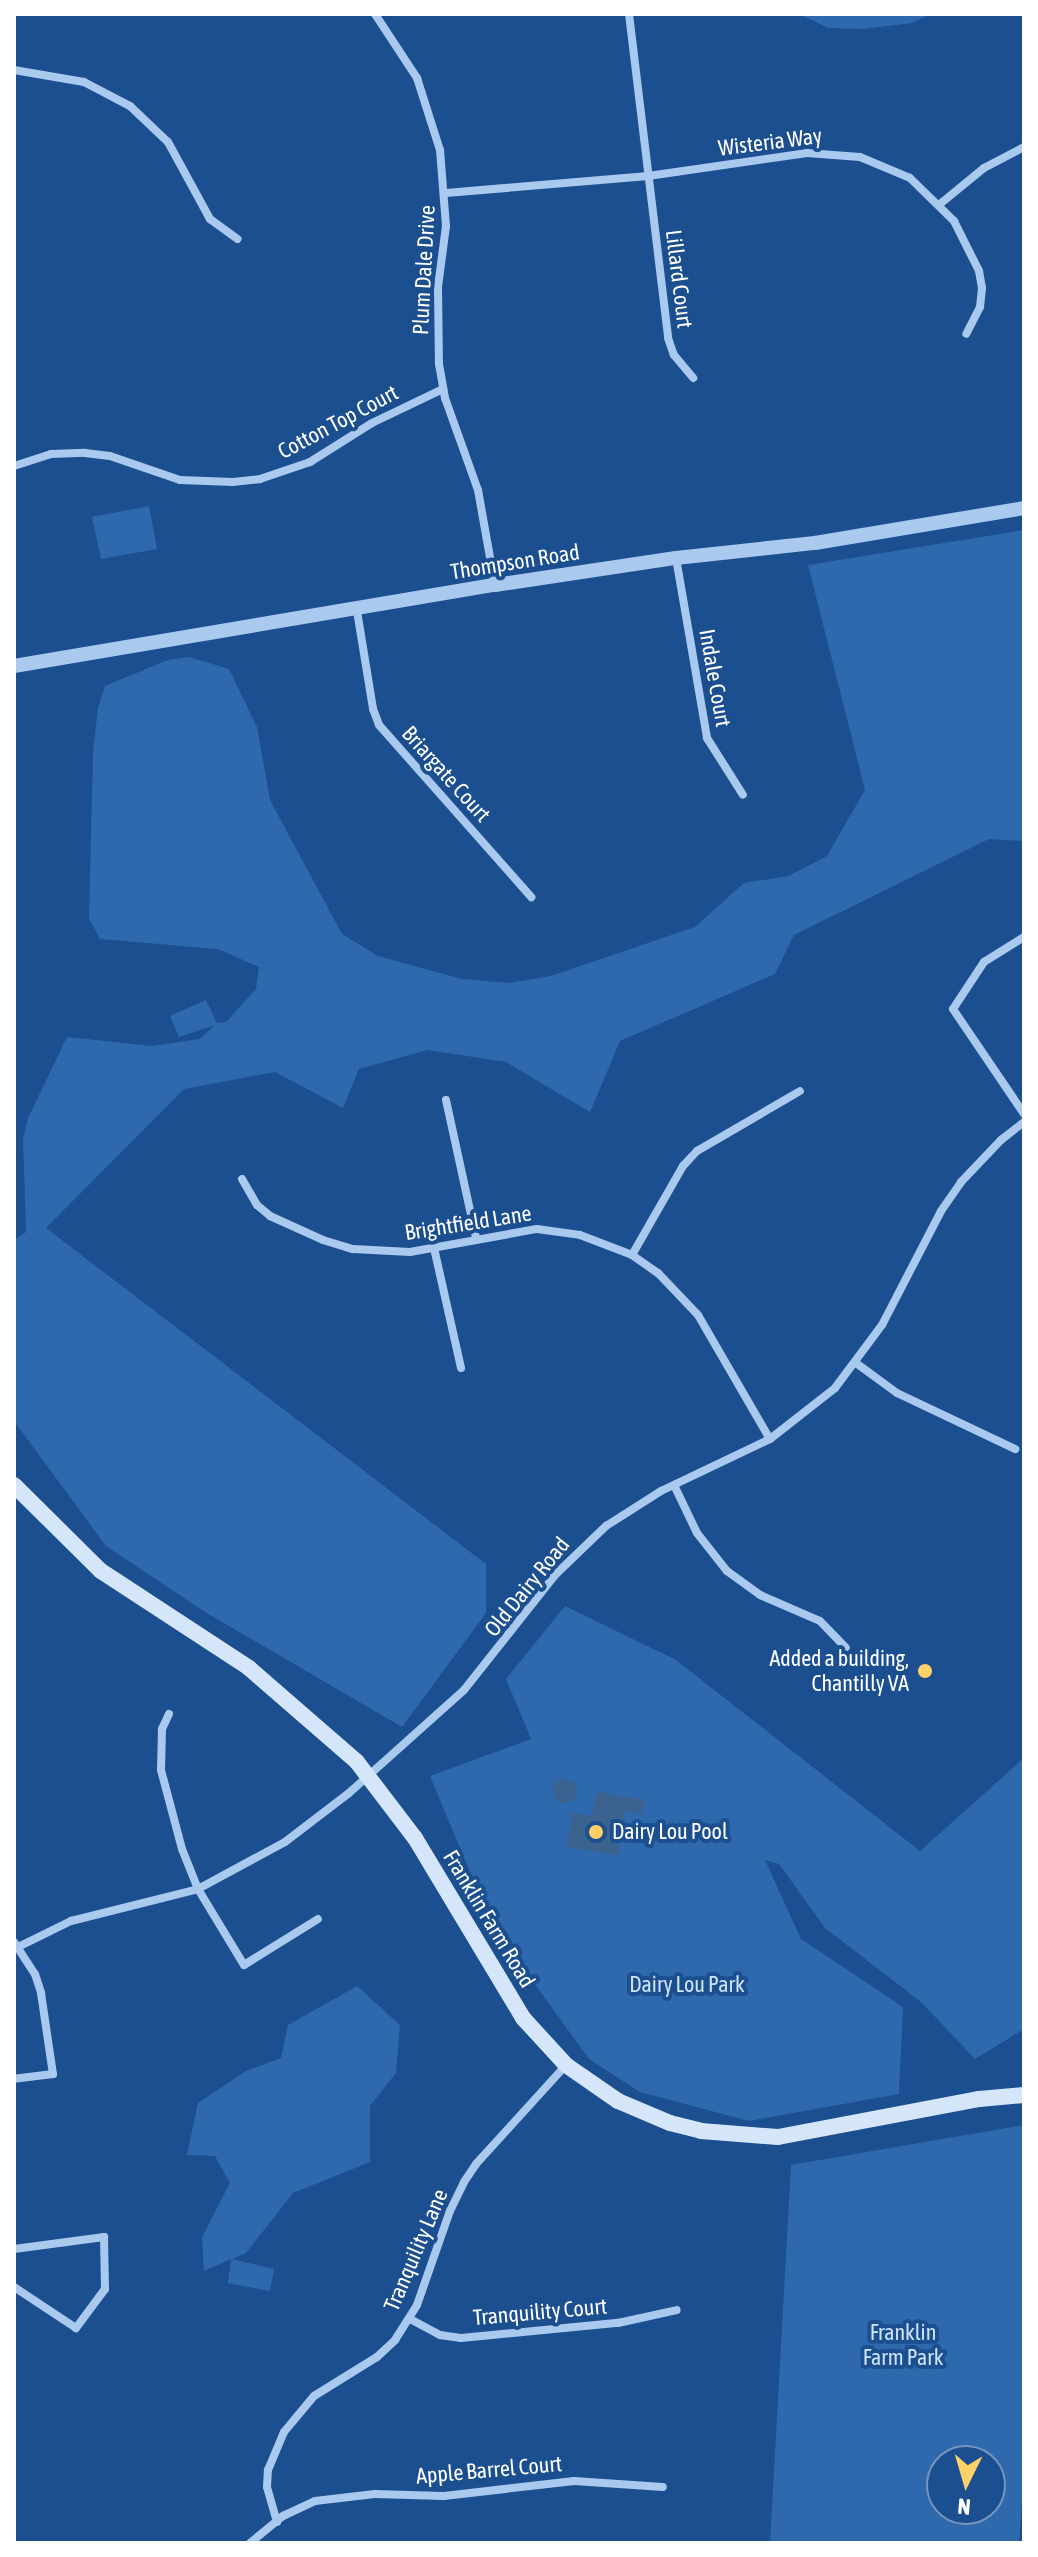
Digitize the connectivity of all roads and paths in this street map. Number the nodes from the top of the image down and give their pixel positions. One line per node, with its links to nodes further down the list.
1 (375, 14): 6 (street, Plum Dale Drive)
2 (629, 14): 5 (street, Lillard Court)
3 (14, 70): 8 (street)
4 (1024, 147): 7 (street)
5 (648, 176): 6 (street, Wisteria Way); 7 (street, Wisteria Way); 10 (street, Lillard Court)
6 (446, 193): 11 (street, Plum Dale Drive)
7 (940, 204): 9 (street, Wisteria Way)
8 (238, 239)
9 (966, 334)
10 (693, 378)
11 (443, 389): 12 (street, Cotton Top Court); 15 (street, Plum Dale Drive)
12 (14, 466)
13 (1024, 508): 14 (street, Thompson Road)
14 (676, 558): 15 (street, Thompson Road); 18 (street, Indale Court)
15 (495, 585): 16 (street, Thompson Road)
16 (357, 611): 17 (street, Thompson Road); 19 (street, Briargate Court)
17 (14, 666)
18 (743, 795)
19 (531, 897)
20 (1024, 937): 23 (street)
21 (800, 1091): 28 (street)
22 (446, 1100): 26 (street)
23 (1024, 1114)
24 (1024, 1122): 29 (street, Old Dairy Road)
25 (242, 1179): 27 (street, Brightfield Lane)
26 (476, 1238): 27 (street, Brightfield Lane); 28 (street, Brightfield Lane)
27 (434, 1248): 30 (street)
28 (632, 1255): 31 (street, Brightfield Lane)
29 (856, 1363): 31 (street, Old Dairy Road); 32 (street)
30 (461, 1368)
31 (770, 1439): 34 (street, Old Dairy Road)
32 (1015, 1449)
33 (14, 1485): 37 (main road, Franklin Farm Road)
34 (674, 1485): 35 (street); 37 (street, Old Dairy Road)
35 (846, 1648)
36 (169, 1714): 38 (street)
37 (368, 1776): 38 (street, Old Dairy Road); 41 (main road, Franklin Farm Road)
38 (198, 1889): 39 (street); 40 (street, Old Dairy Road)
39 (318, 1919)
40 (15, 1945): 42 (street)
41 (566, 2065): 43 (main road, Franklin Farm Road); 47 (street, Tranquility Lane)
42 (14, 2079)
43 (1024, 2095)
44 (14, 2249): 45 (street)
45 (14, 2287)
46 (677, 2310): 47 (street, Tranquility Court)
47 (410, 2319): 49 (street, Tranquility Lane)
48 (663, 2487): 49 (street, Apple Barrel Court)
49 (277, 2522): 50 (street, Apple Barrel Court)
50 (250, 2543)

